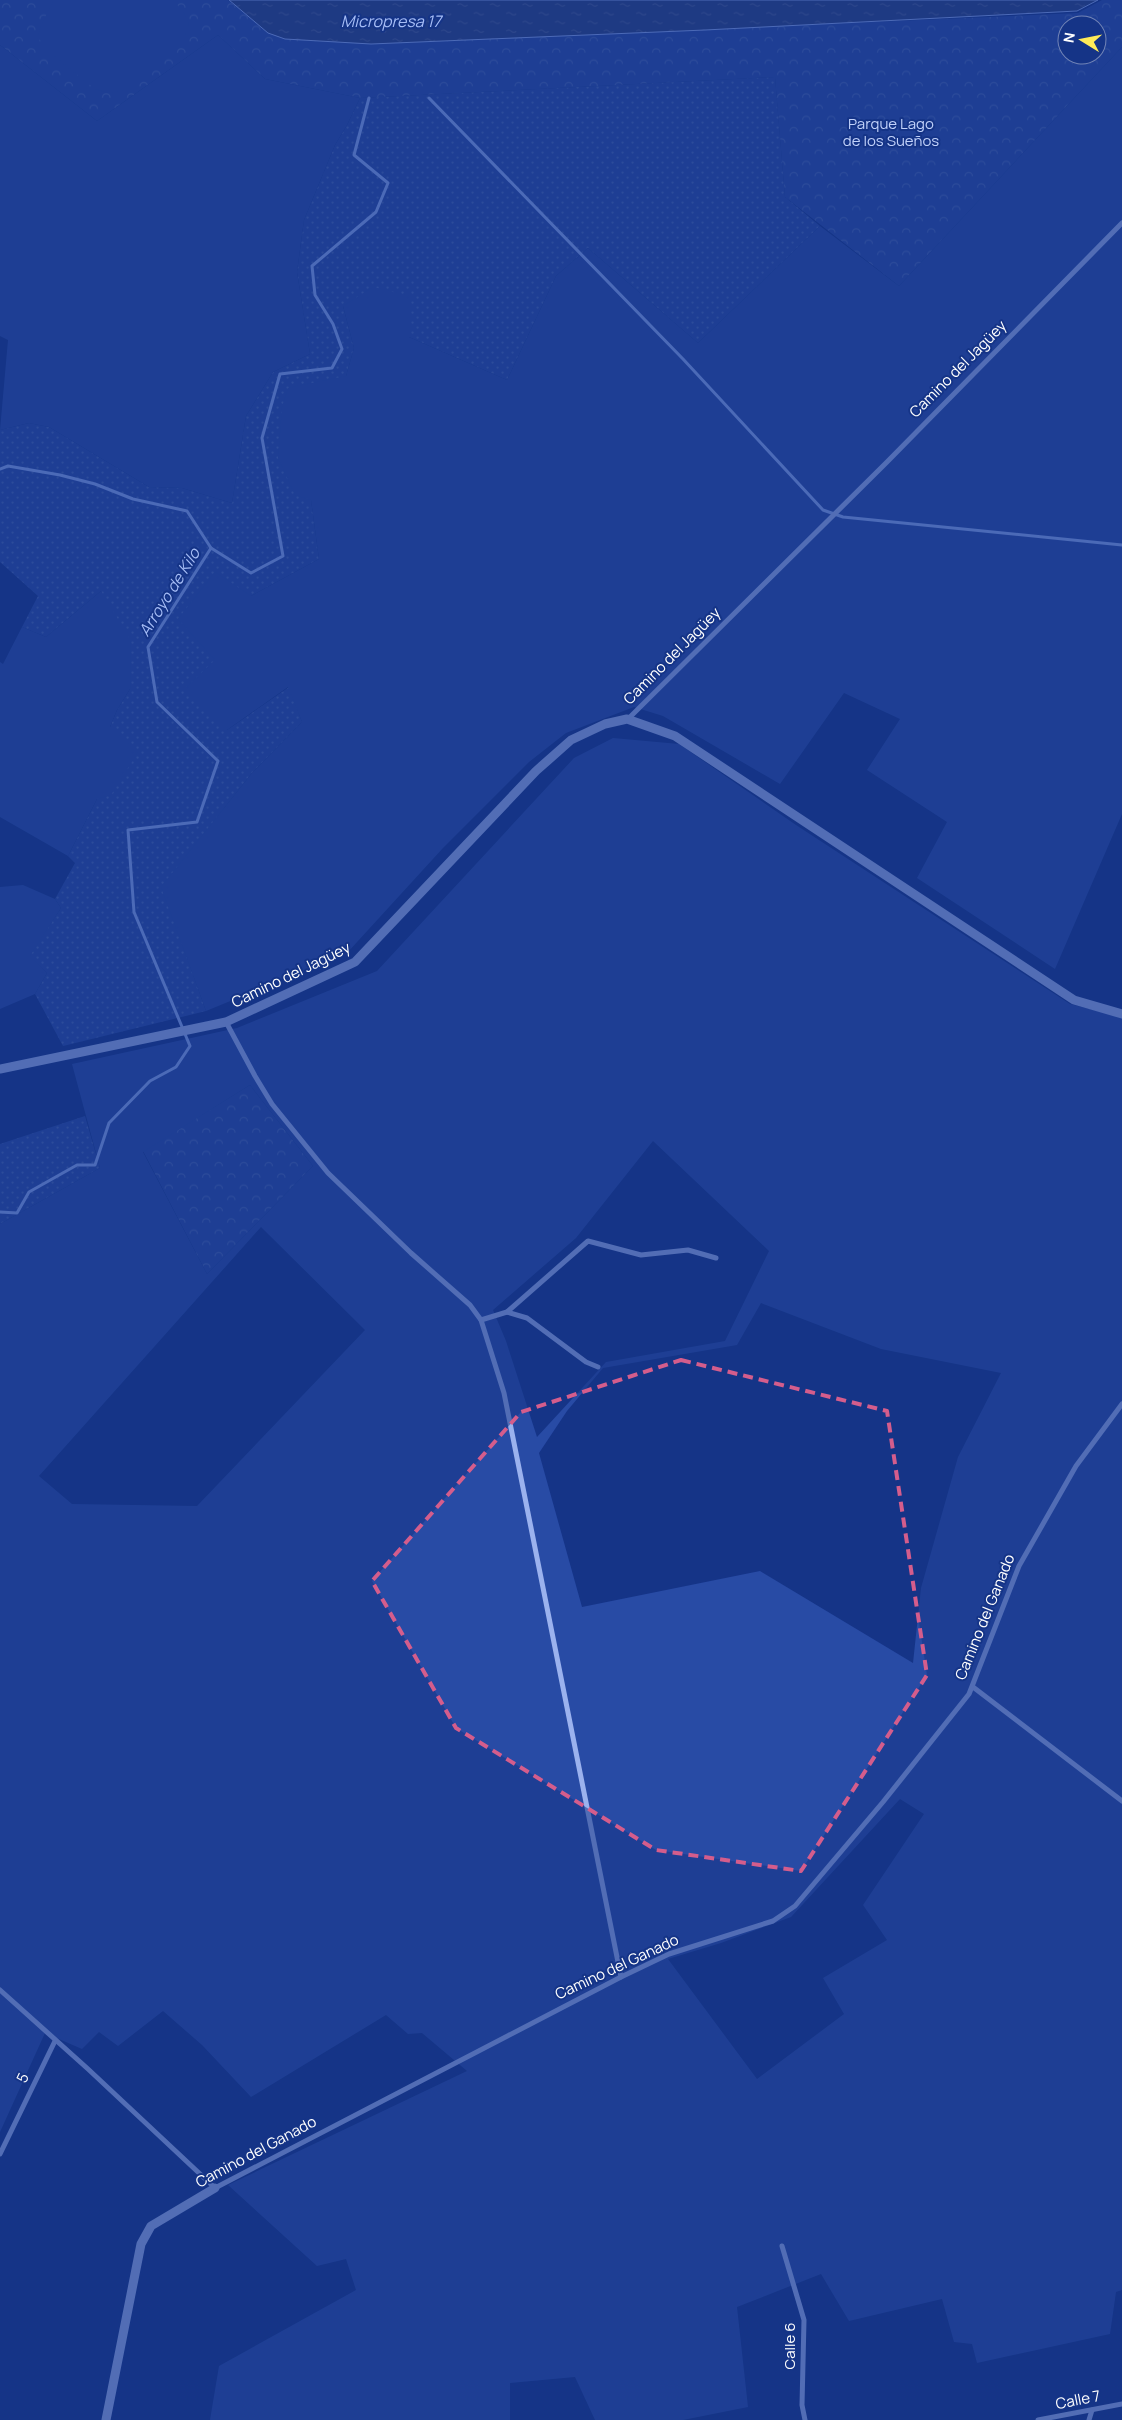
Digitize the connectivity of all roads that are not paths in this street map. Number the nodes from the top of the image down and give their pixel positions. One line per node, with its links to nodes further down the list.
1 (1122, 223): 2 (street, Camino del Jagüey)
2 (627, 720): 3 (street); 4 (street, Camino del Jagüey)
3 (1122, 1014)
4 (226, 1022): 5 (street, Camino del Jagüey); 8 (street)
5 (0, 1069)
6 (716, 1258): 7 (street)
7 (507, 1312): 8 (street); 9 (street)
8 (480, 1320): 13 (street)
9 (598, 1367)
10 (1122, 1404): 11 (street, Camino del Ganado)
11 (973, 1687): 12 (street); 13 (street, Camino del Ganado)
12 (1122, 1801)
13 (621, 1978): 17 (street, Camino del Ganado)
14 (0, 1990): 15 (street)
15 (55, 2041): 16 (street, 5); 17 (street)
16 (0, 2154)
17 (215, 2188): 21 (street, Camino del Ganado)
18 (782, 2246): 22 (street, Calle 6)
19 (1122, 2404): 20 (street, Calle 7)
20 (1092, 2410): 23 (street, Calle 7); 24 (street)
21 (106, 2420)
22 (805, 2420)
23 (1038, 2420)
24 (1089, 2420)

